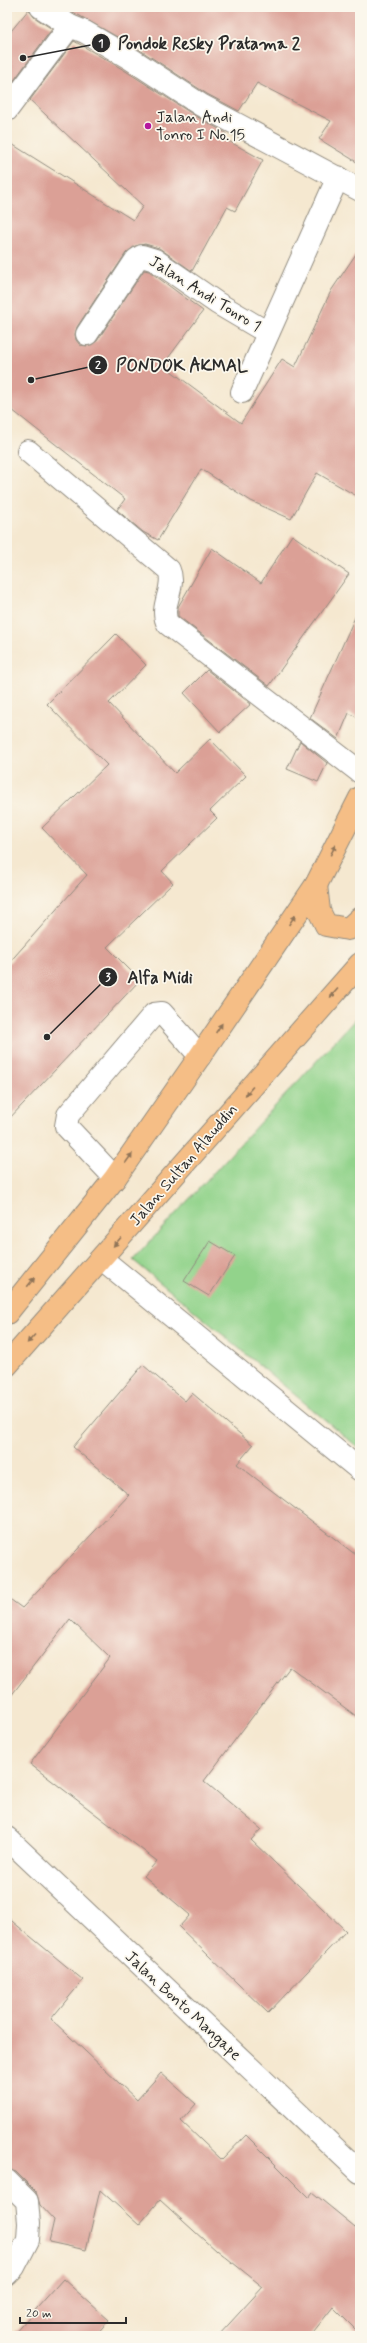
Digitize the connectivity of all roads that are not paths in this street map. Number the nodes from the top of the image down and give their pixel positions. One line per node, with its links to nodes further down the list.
1 (41, 7): 2 (street)
2 (70, 26): 3 (street); 4 (street)
3 (7, 110)
4 (338, 177): 5 (street); 6 (street, Jalan Andi Tonro 1)
5 (360, 190)
6 (268, 333): 7 (street, Jalan Andi Tonro 1); 8 (street, Jalan Andi Tonro 1)
7 (87, 334)
8 (242, 392)
9 (28, 451): 10 (street)
10 (360, 772)
11 (360, 798): 12 (main road, one-way to 11)
12 (316, 885): 13 (main road); 15 (main road, one-way to 12)
13 (360, 918)
14 (360, 964): 17 (main road, Jalan Sultan Alauddin, one-way to 17)
15 (192, 1048): 16 (main road, one-way to 15); 16 (street)
16 (108, 1170): 18 (main road, one-way to 16)
17 (102, 1259): 19 (main road, Jalan Sultan Alauddin, one-way to 19); 20 (street)
18 (7, 1313)
19 (7, 1366)
20 (360, 1470)
21 (7, 1838): 22 (street, Jalan Bonto Mangape)
22 (357, 2162)
23 (7, 2181): 24 (street)
24 (7, 2274)

